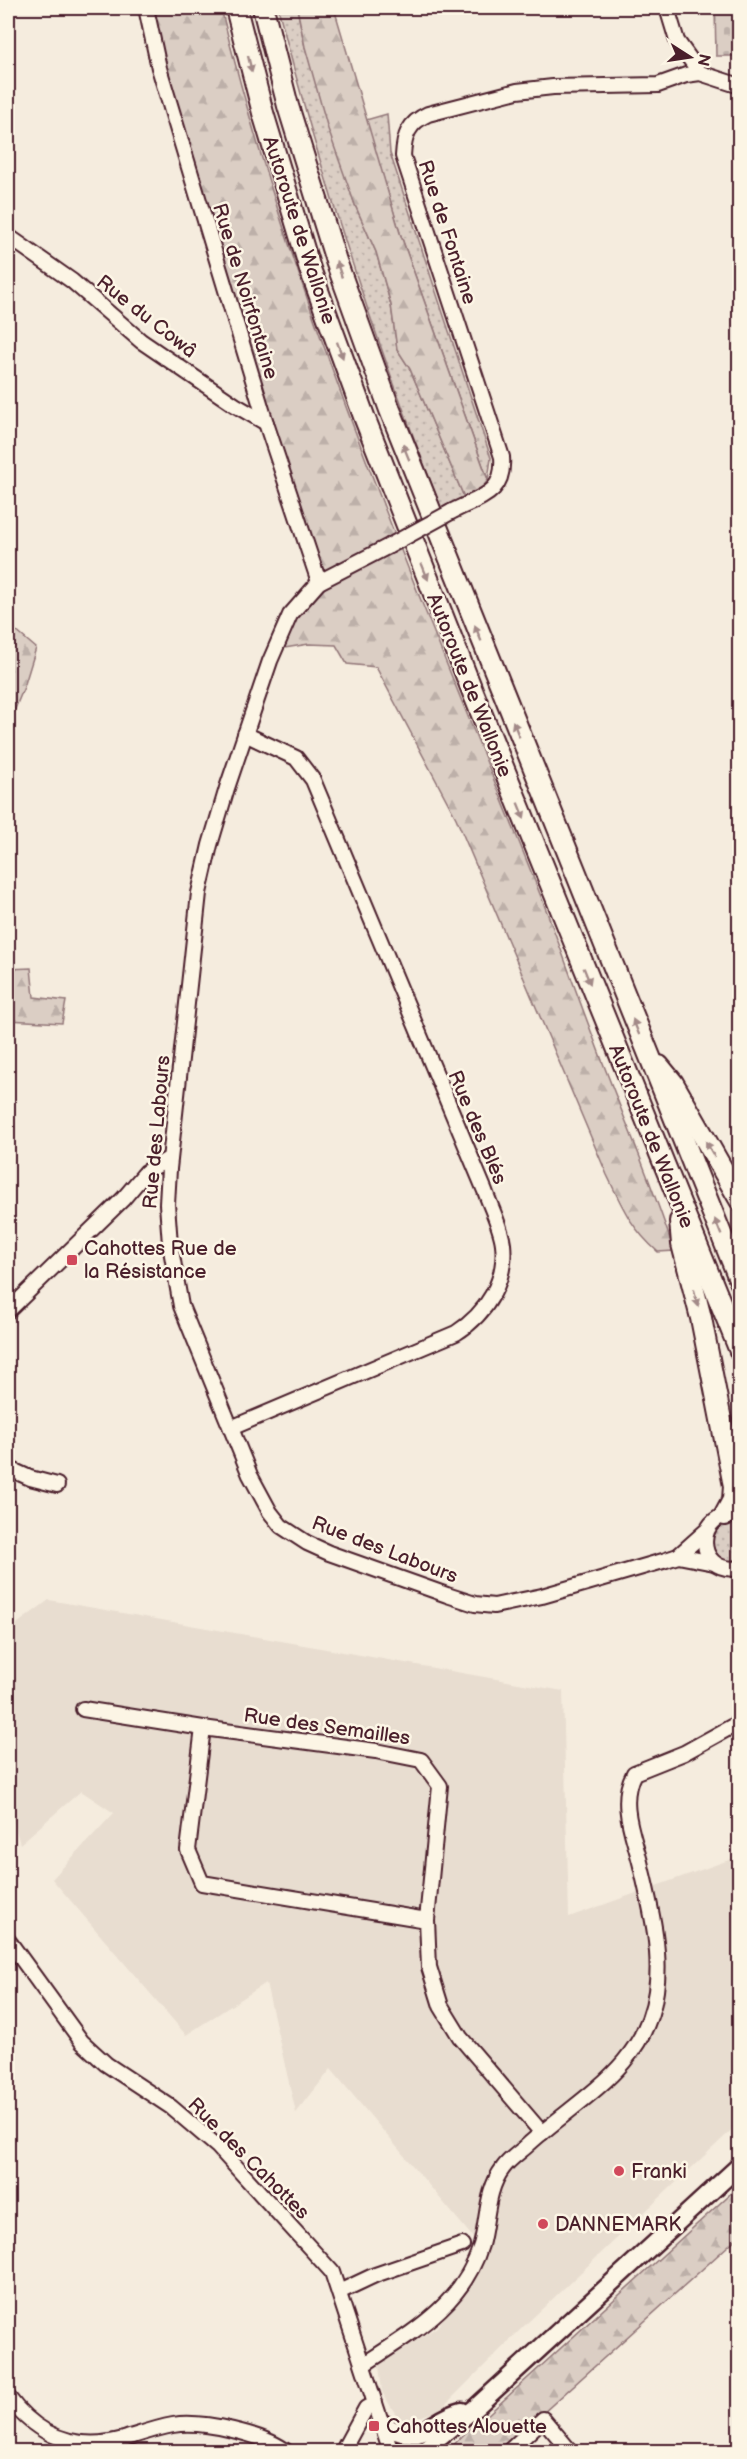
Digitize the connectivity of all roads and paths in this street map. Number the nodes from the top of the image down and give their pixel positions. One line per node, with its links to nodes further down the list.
1 (146, 8): 8 (street, Rue de Noirfontaine)
2 (236, 8): 14 (highway, Autoroute de Wallonie, one-way to 14)
3 (263, 8): 12 (highway, Autoroute de Wallonie, one-way to 3)
4 (667, 8): 5 (street)
5 (700, 74): 6 (street, Rue de Fontaine); 9 (street, Rue de Fontaine)
6 (740, 86)
7 (8, 236): 8 (street, Rue du Cowâ)
8 (266, 423): 10 (street, Rue de Noirfontaine)
9 (450, 512): 10 (street, Rue des Labours, bridge)
10 (319, 582): 11 (street, Rue des Labours)
11 (245, 735): 13 (street, Rue des Labours); 19 (street, Rue des Blés)
12 (646, 1051): 15 (highway, one-way to 12); 16 (highway, Autoroute de Wallonie, one-way to 12)
13 (170, 1158): 17 (street); 19 (street, Rue des Labours)
14 (678, 1200): 18 (highway, Autoroute de Wallonie); 22 (highway, one-way to 22)
15 (740, 1200)
16 (740, 1281)
17 (8, 1311)
18 (740, 1351)
19 (231, 1428): 24 (street, Rue des Labours)
20 (8, 1468): 21 (street)
21 (57, 1483)
22 (732, 1515): 23 (street, Rue des Labours)
23 (706, 1531): 24 (street, Rue des Labours); 25 (street)
24 (678, 1556): 25 (street, Rue des Labours)
25 (714, 1563): 26 (street, Rue des Labours)
26 (736, 1571)
27 (83, 1709): 29 (street, Rue des Semailles)
28 (740, 1722): 32 (street)
29 (203, 1728): 30 (street); 30 (street, Rue des Semailles)
30 (427, 1920): 32 (street, Rue des Semailles)
31 (8, 1940): 35 (street, Rue des Cahottes)
32 (542, 2133): 36 (street)
33 (740, 2165): 39 (main road)
34 (462, 2245): 35 (street)
35 (339, 2292): 36 (street, Rue des Cahottes)
36 (363, 2365): 38 (street, Rue des Cahottes)
37 (8, 2397): 41 (street)
38 (375, 2403): 40 (street, Rue des Cahottes); 42 (street)
39 (475, 2408): 40 (main road); 44 (main road); 45 (main road)
40 (381, 2422): 43 (street, Rue des Cahottes)
41 (287, 2451)
42 (342, 2451)
43 (391, 2451)
44 (421, 2451)
45 (437, 2451)
46 (508, 2451): 47 (street)
47 (571, 2451)

